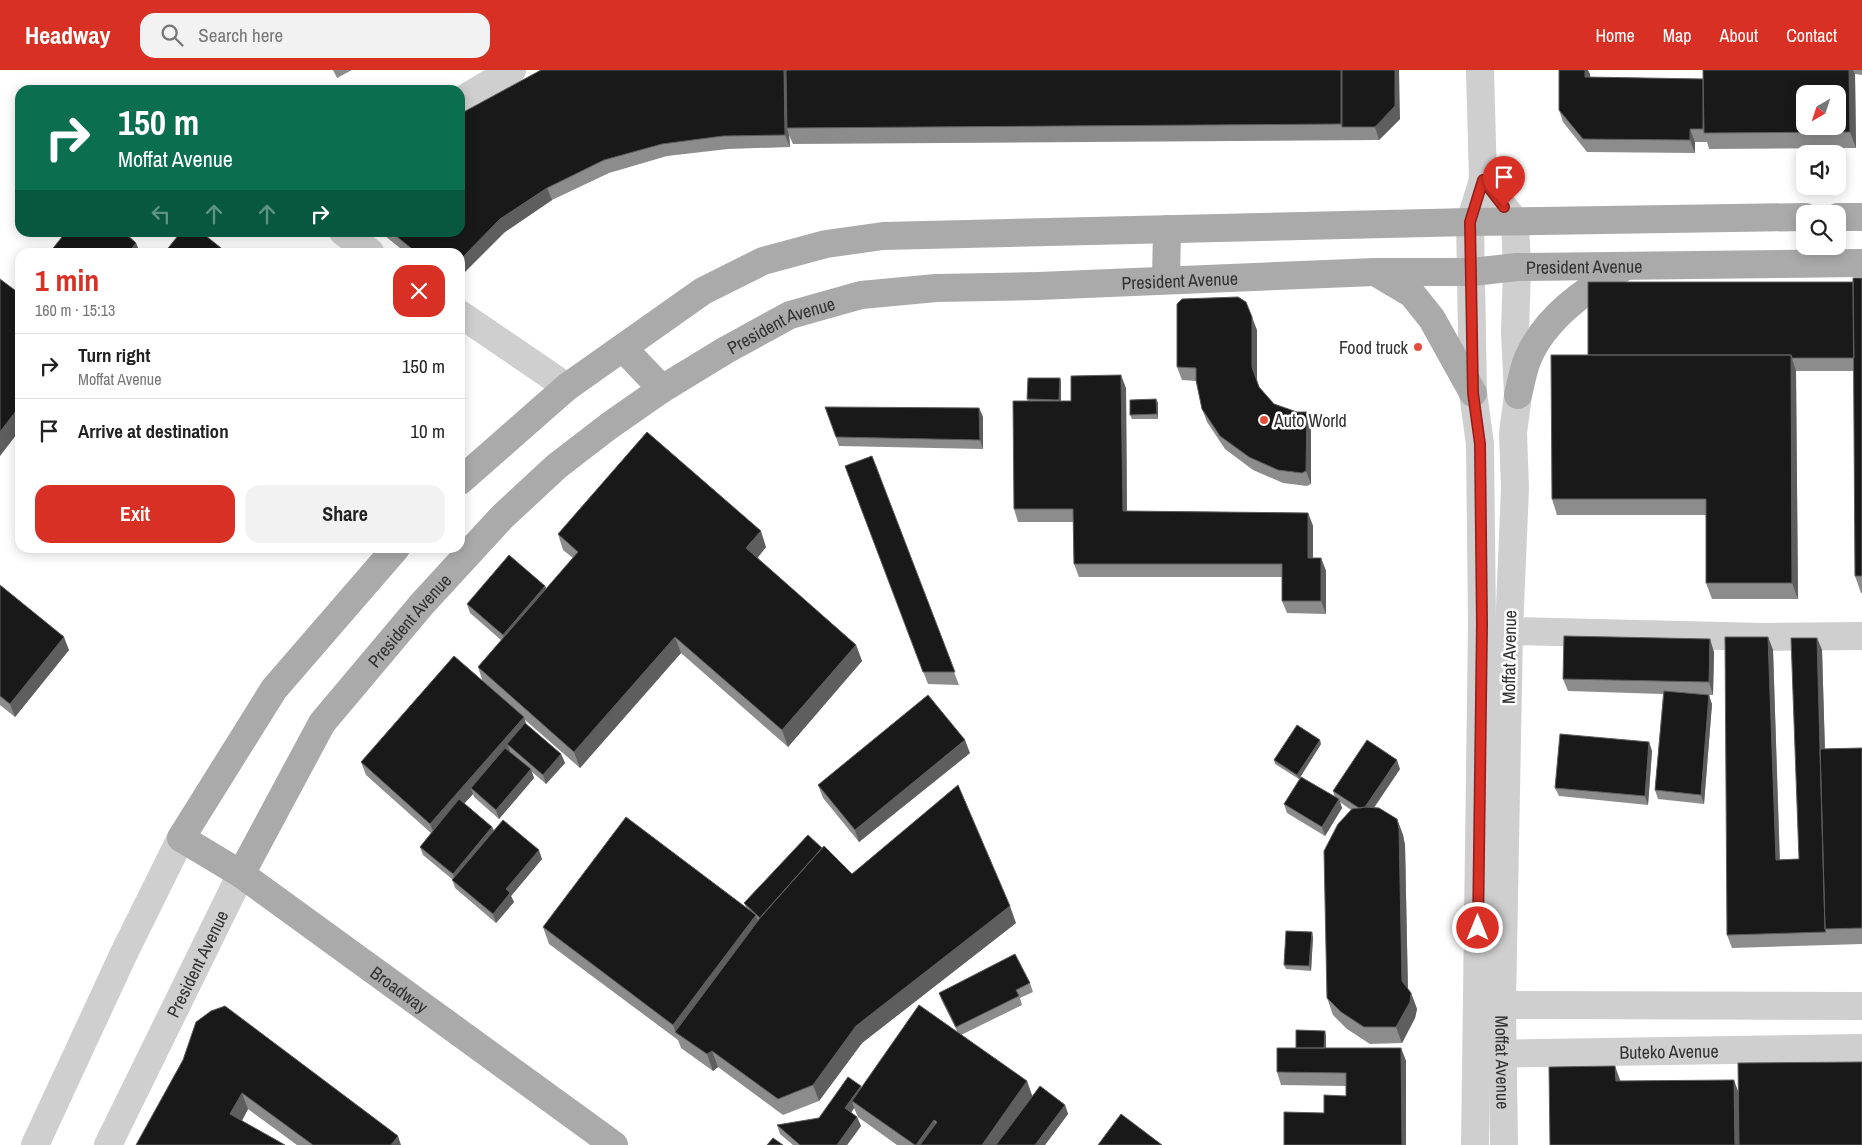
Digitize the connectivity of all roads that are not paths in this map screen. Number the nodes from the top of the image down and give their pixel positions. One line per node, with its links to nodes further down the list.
1 (512, 70): 3 (street)
2 (1480, 70): 4 (street, Moffat Avenue)
3 (465, 98)
4 (1483, 180): 8 (street); 9 (street, Moffat Avenue)
5 (1846, 217): 6 (main road)
6 (1862, 217)
7 (1796, 218): 8 (main road)
8 (1515, 221): 9 (main road); 15 (street, Moffat Avenue)
9 (1470, 222): 10 (main road); 17 (street, Moffat Avenue)
10 (1167, 229): 18 (main road); 20 (main road)
11 (350, 237): 12 (street)
12 (365, 248)
13 (1862, 264): 14 (main road, President Avenue)
14 (1626, 266): 15 (main road, President Avenue); 24 (main road)
15 (1517, 267): 17 (main road, President Avenue); 24 (street, Moffat Avenue)
16 (1375, 272): 17 (main road, President Avenue); 18 (main road, President Avenue); 23 (main road)
17 (1472, 272): 23 (street, Moffat Avenue)
18 (1166, 280): 22 (main road, President Avenue)
19 (465, 317): 21 (street)
20 (623, 348): 21 (main road); 22 (main road)
21 (567, 387): 25 (main road)
22 (662, 389): 30 (main road, President Avenue)
23 (1473, 393): 31 (street, Moffat Avenue)
24 (1518, 395): 27 (street, Moffat Avenue)
25 (465, 477)
26 (392, 553): 29 (main road)
27 (1509, 631): 28 (street); 31 (street, Moffat Avenue)
28 (1862, 636)
29 (181, 838): 30 (main road, Broadway); 35 (street)
30 (241, 874): 36 (street, President Avenue); 37 (main road, Broadway)
31 (1490, 1005): 32 (street); 34 (street, Moffat Avenue)
32 (1862, 1006)
33 (1862, 1048): 34 (street, Buteko Avenue)
34 (1489, 1054): 38 (street, Moffat Avenue); 39 (street, Moffat Avenue)
35 (35, 1145)
36 (108, 1145)
37 (614, 1145)
38 (1475, 1145)
39 (1504, 1145)

